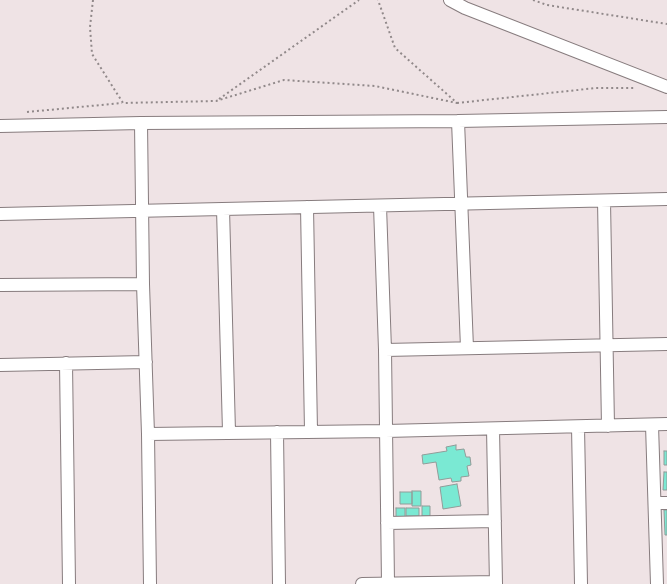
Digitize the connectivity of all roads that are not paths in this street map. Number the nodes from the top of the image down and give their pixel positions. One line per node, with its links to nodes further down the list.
1 (450, 0): 2 (street)
2 (667, 87)
3 (667, 117): 4 (street)
4 (458, 121): 5 (street); 9 (street)
5 (141, 123): 6 (street); 13 (street)
6 (0, 126)
7 (667, 199): 8 (street)
8 (604, 201): 9 (street); 18 (street)
9 (461, 204): 10 (street); 19 (street)
10 (380, 206): 11 (street); 20 (street)
11 (307, 207): 12 (street); 29 (street)
12 (223, 209): 13 (street); 31 (street)
13 (142, 210): 14 (street); 15 (street)
14 (0, 214)
15 (143, 284): 16 (street); 21 (street)
16 (0, 285)
17 (667, 344): 18 (street)
18 (606, 346): 19 (street); 26 (street)
19 (467, 348): 20 (street)
20 (385, 350): 30 (street)
21 (146, 362): 22 (street); 33 (street)
22 (66, 363): 23 (street); 39 (street)
23 (0, 365)
24 (652, 424): 25 (street); 26 (street); 34 (street)
25 (667, 424)
26 (608, 426): 27 (street)
27 (578, 427): 28 (street); 45 (street)
28 (493, 429): 30 (street); 35 (street)
29 (311, 431): 30 (street); 32 (street)
30 (386, 431): 36 (street)
31 (229, 432): 32 (street); 33 (street)
32 (276, 432): 41 (street)
33 (148, 434): 40 (street)
34 (661, 503): 37 (street)
35 (496, 521): 36 (street); 38 (street)
36 (387, 523): 43 (street)
37 (660, 581)
38 (496, 583): 44 (street)
39 (69, 584)
40 (150, 584)
41 (279, 584)
42 (362, 584): 43 (street)
43 (388, 584): 44 (street)
44 (415, 584)
45 (581, 584)

